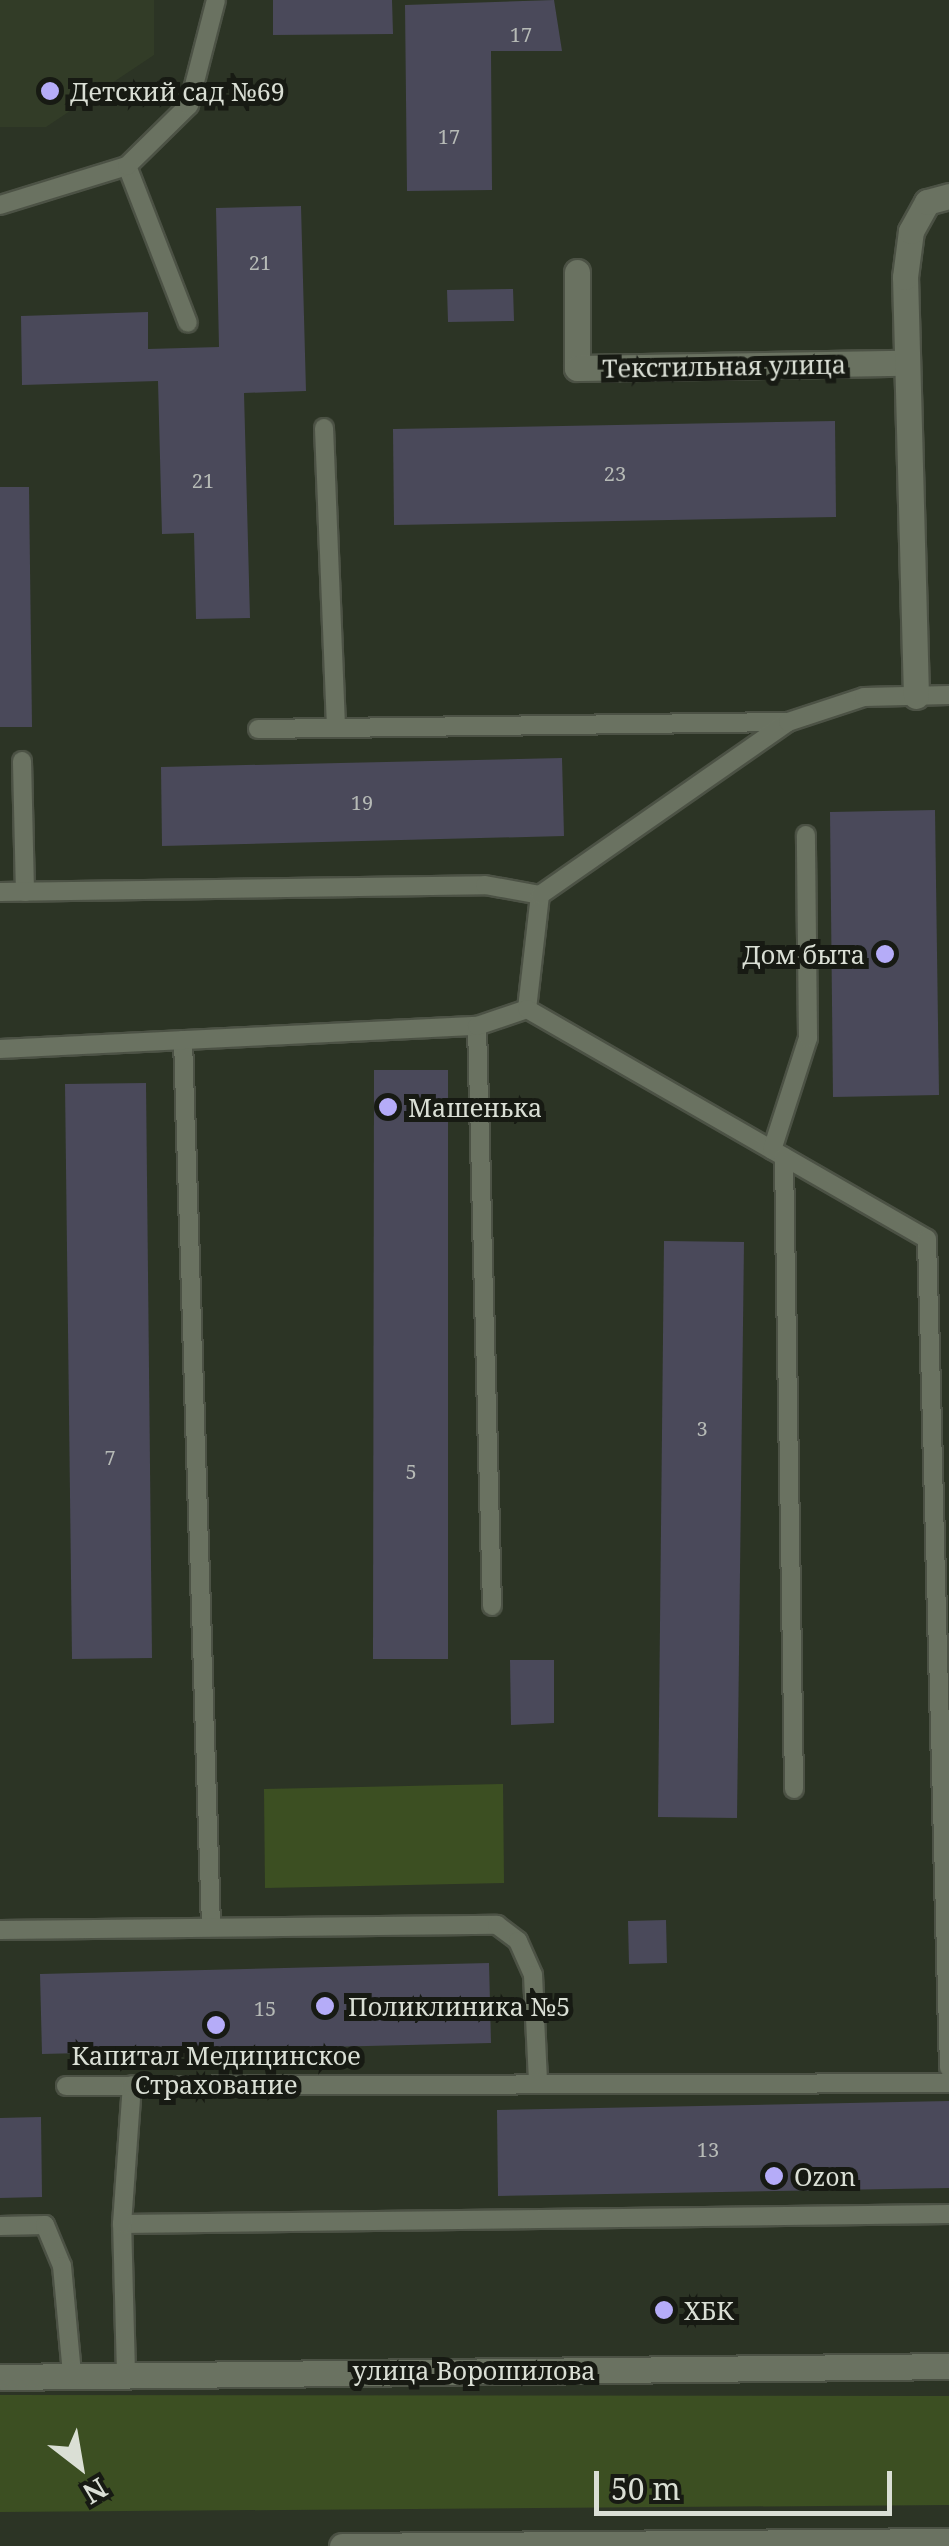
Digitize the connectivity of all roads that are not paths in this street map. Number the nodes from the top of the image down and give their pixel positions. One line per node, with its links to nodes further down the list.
1 (216, 1): 2 (lane)
2 (126, 166): 4 (lane); 8 (lane)
3 (0, 192): 4 (lane)
4 (26, 192): 6 (lane)
5 (949, 196): 9 (main road)
6 (0, 205)
7 (577, 272): 9 (main road, Текстильная улица)
8 (188, 322)
9 (907, 363): 12 (main road)
10 (324, 428): 14 (lane)
11 (949, 695): 12 (lane)
12 (916, 696): 13 (lane)
13 (788, 722): 14 (lane); 20 (lane)
14 (336, 728): 15 (lane)
15 (258, 729)
16 (22, 761): 19 (lane)
17 (806, 836): 25 (lane)
18 (0, 892): 19 (lane)
19 (25, 892): 20 (lane)
20 (540, 894): 21 (lane)
21 (527, 1009): 22 (lane); 25 (lane)
22 (477, 1026): 23 (lane); 28 (lane)
23 (183, 1040): 24 (lane); 30 (lane)
24 (0, 1049)
25 (778, 1153): 26 (lane); 29 (lane)
26 (927, 1239): 27 (lane); 32 (lane)
27 (949, 1240)
28 (492, 1606)
29 (794, 1789)
30 (211, 1926): 31 (lane); 33 (lane)
31 (0, 1930)
32 (949, 2068)
33 (538, 2080): 34 (lane); 35 (lane)
34 (949, 2084)
35 (132, 2085): 36 (lane); 38 (lane)
36 (66, 2086)
37 (949, 2214): 38 (lane)
38 (122, 2224): 41 (lane)
39 (0, 2226): 42 (lane)
40 (949, 2366): 41 (main road, улица Ворошилова)
41 (126, 2372): 42 (main road, улица Ворошилова)
42 (72, 2374): 43 (main road, улица Ворошилова)
43 (0, 2377)
44 (949, 2541): 45 (main road)
45 (342, 2546)

